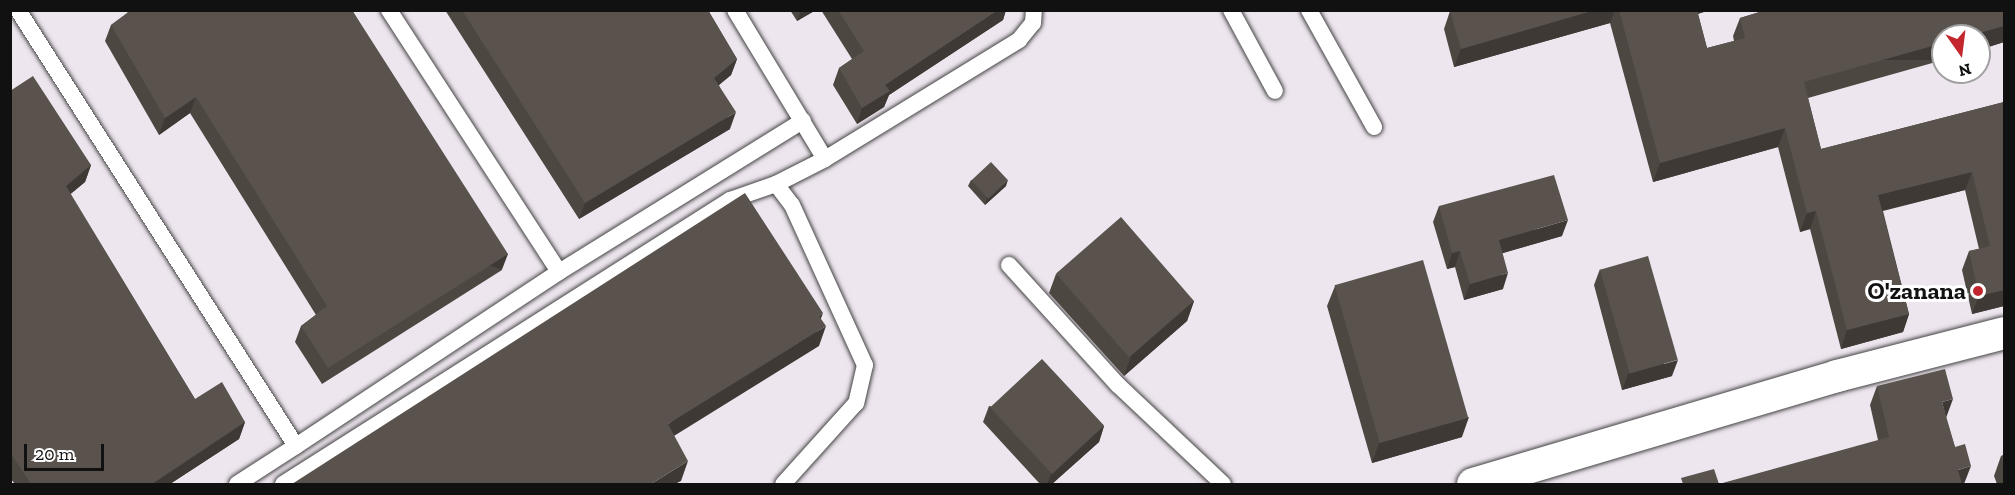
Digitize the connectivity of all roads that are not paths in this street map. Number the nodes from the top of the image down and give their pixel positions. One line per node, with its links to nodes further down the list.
1 (18, 10): 15 (lane)
2 (388, 10): 13 (lane)
3 (735, 10): 8 (lane)
4 (1034, 10): 10 (lane)
5 (1231, 10): 7 (lane)
6 (1309, 10): 9 (lane)
7 (1275, 91)
8 (803, 121): 10 (lane); 13 (lane)
9 (1374, 128)
10 (825, 159): 11 (lane)
11 (776, 184): 17 (lane); 18 (lane)
12 (1009, 265): 19 (lane)
13 (559, 272): 15 (lane)
14 (2004, 333): 20 (street)
15 (296, 447): 16 (lane)
16 (237, 484)
17 (283, 484)
18 (783, 484)
19 (1223, 484)
20 (1473, 484)

